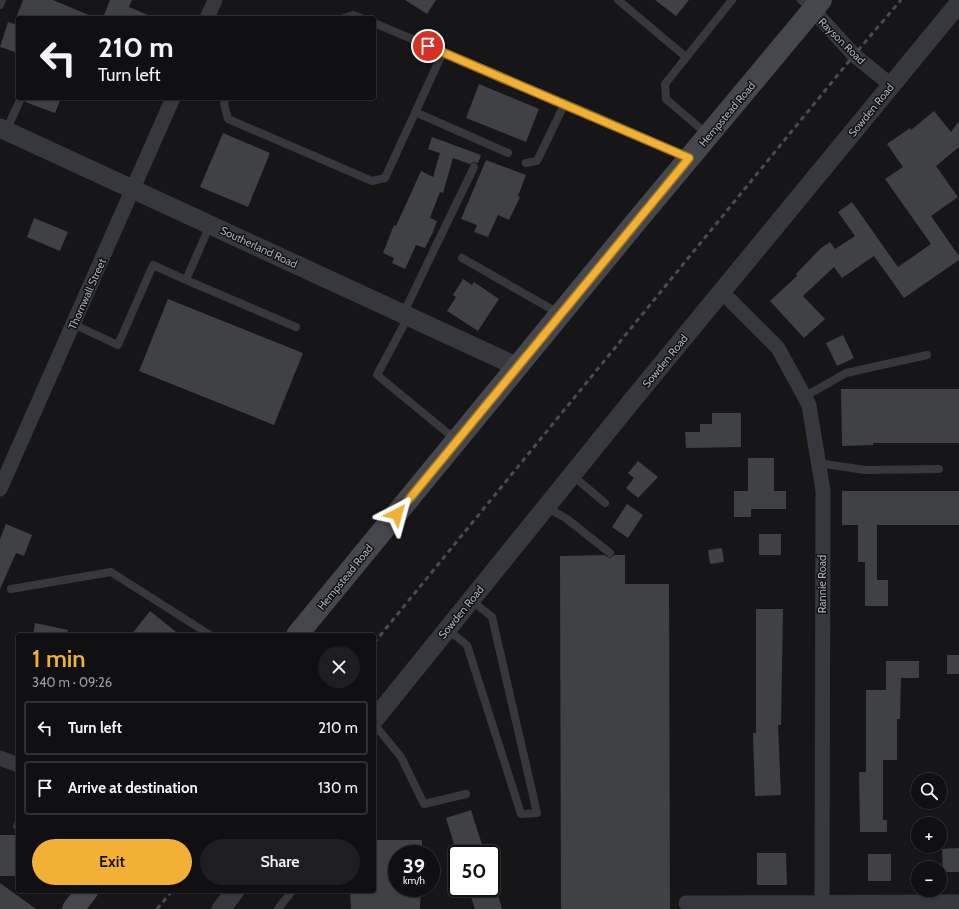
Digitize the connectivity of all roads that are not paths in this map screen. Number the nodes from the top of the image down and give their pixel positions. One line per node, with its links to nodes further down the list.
1 (2, 0): 7 (lane)
2 (215, 0): 8 (street)
3 (618, 0): 11 (lane)
4 (732, 0): 11 (lane)
5 (812, 3): 12 (street, Rayson Road); 19 (main road, Hempstead Road)
6 (959, 3): 12 (street, Sowden Road)
7 (0, 5)
8 (208, 16)
9 (376, 24): 10 (lane)
10 (443, 52): 16 (lane); 17 (lane)
11 (686, 57): 19 (lane)
12 (891, 85): 28 (street, Sowden Road)
13 (20, 100): 18 (lane)
14 (172, 100): 24 (street, Thornwall Street)
15 (225, 100): 17 (lane)
16 (564, 103): 21 (lane); 22 (lane)
17 (415, 112): 20 (lane)
18 (3, 129): 24 (street, Southerland Road)
19 (708, 136): 21 (main road, Hempstead Road)
20 (508, 153)
21 (689, 158): 29 (main road, Hempstead Road)
22 (526, 163)
23 (474, 167): 30 (lane)
24 (134, 189): 25 (street, Southerland Road); 31 (street, Thornwall Street)
25 (210, 225): 27 (lane); 30 (street, Southerland Road)
26 (462, 258): 29 (lane)
27 (186, 280): 31 (lane); 32 (lane)
28 (722, 292): 35 (street, Rannie Road); 39 (street, Sowden Road)
29 (561, 314): 34 (main road, Hempstead Road)
30 (406, 315): 34 (street, Southerland Road); 36 (lane)
31 (73, 324): 40 (street, Thornwall Street)
32 (296, 327)
33 (927, 355): 35 (lane)
34 (518, 368): 36 (main road, Hempstead Road)
35 (804, 397): 37 (street, Rannie Road)
36 (457, 441): 48 (main road, Hempstead Road)
37 (818, 463): 38 (lane); 59 (street, Rannie Road)
38 (939, 469)
39 (572, 475): 41 (lane); 42 (street, Sowden Road)
40 (0, 489)
41 (605, 503)
42 (546, 507): 43 (lane); 45 (street, Sowden Road)
43 (610, 553)
44 (11, 589): 47 (lane)
45 (471, 600): 46 (street, Sowden Road); 46 (lane)
46 (447, 629): 49 (street, Sowden Road)
47 (207, 633)
48 (299, 633)
49 (376, 718)
50 (376, 726): 53 (lane)
51 (0, 758): 52 (street)
52 (16, 764)
53 (466, 794)
54 (85, 893): 60 (main road)
55 (233, 893): 61 (street)
56 (290, 893): 62 (lane)
57 (959, 902): 59 (street)
58 (686, 903): 59 (street)
59 (822, 906)
60 (73, 909)
61 (220, 909)
62 (278, 909)

